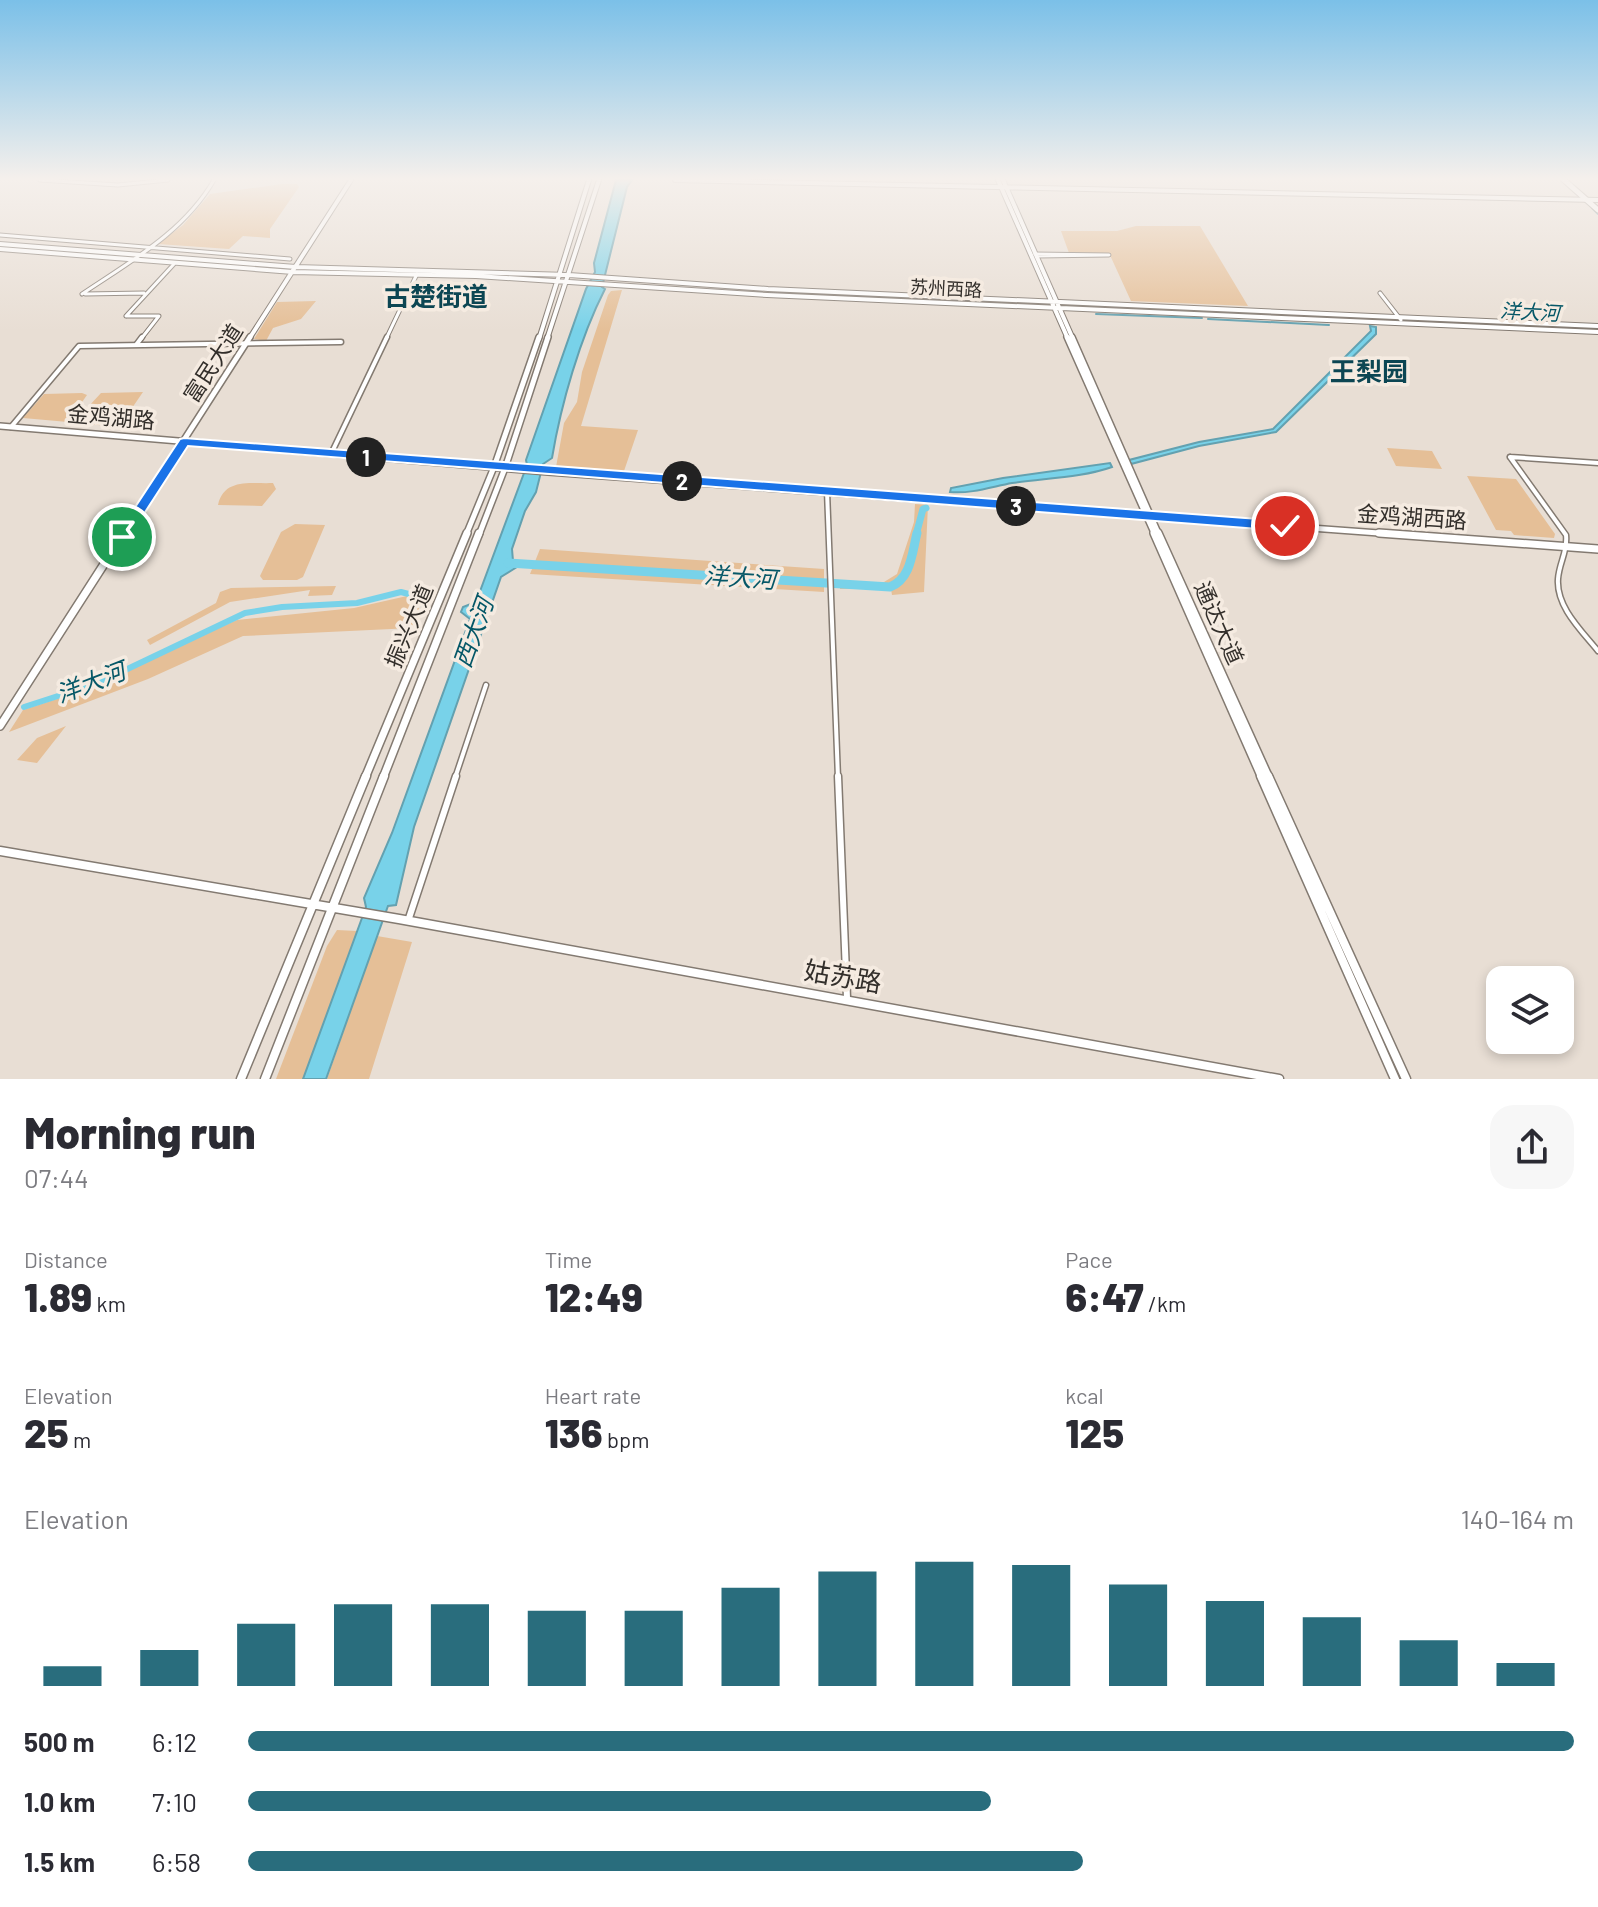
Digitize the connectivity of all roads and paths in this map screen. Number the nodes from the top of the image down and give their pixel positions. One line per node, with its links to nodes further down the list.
1 (170, 230): 8 (street)
2 (319, 230): 18 (main road, 富民大道)
3 (576, 230): 21 (main road, 振兴大道)
4 (583, 230): 17 (main road, 振兴大道)
5 (1022, 230): 10 (main road, 通达大道)
6 (0, 235): 8 (street)
7 (0, 246): 9 (main road); 12 (main road)
8 (148, 247): 9 (street); 13 (street)
9 (138, 255): 14 (street); 18 (main road)
10 (1033, 255): 11 (street); 27 (main road, 通达大道)
11 (1080, 255): 11 (street)
12 (75, 256): 14 (main road); 16 (main road)
13 (290, 259)
14 (130, 261): 15 (main road); 16 (street)
15 (174, 264): 18 (main road); 24 (street)
16 (122, 267): 24 (street)
17 (572, 267): 21 (main road, 振兴大道); 22 (main road)
18 (295, 269): 19 (main road, 苏州西路); 20 (main road, 苏州西路); 36 (main road, 富民大道)
19 (417, 274): 23 (main road, 苏州西路); 41 (street)
20 (547, 276): 21 (main road, 苏州西路); 21 (main road); 23 (main road, 苏州西路)
21 (564, 276): 22 (main road, 苏州西路); 26 (main road, 振兴大道)
22 (582, 279): 26 (main road); 27 (main road, 苏州西路); 27 (main road, 苏州西路)
23 (537, 280): 26 (main road)
24 (145, 293): 37 (street)
25 (1380, 293): 28 (street)
26 (558, 295): 43 (main road, 振兴大道); 44 (main road, 振兴大道)
27 (1055, 305): 29 (main road, 苏州西路); 46 (main road, 通达大道)
28 (1399, 318): 29 (main road, 苏州西路); 30 (main road, 苏州西路); 32 (street)
29 (1380, 320): 32 (main road, 苏州西路)
30 (1426, 322): 31 (main road, 苏州西路); 32 (main road, 苏州西路); 34 (main road, 苏州西路)
31 (1533, 323): 33 (main road, 苏州西路); 34 (main road)
32 (1404, 324)
33 (1598, 329): 34 (main road, 苏州西路)
34 (1538, 330)
35 (341, 342): 36 (street)
36 (248, 343): 37 (street); 40 (main road, 富民大道)
37 (136, 345): 39 (street)
38 (0, 426): 39 (main road, 金鸡湖路)
39 (11, 427): 40 (main road, 金鸡湖路)
40 (184, 442): 41 (main road, 金鸡湖路); 51 (main road, 富民大道)
41 (331, 454): 43 (main road, 金鸡湖路)
42 (1598, 463): 47 (street)
43 (494, 467): 44 (main road, 金鸡湖路); 53 (main road, 振兴大道)
44 (505, 468): 45 (main road, 金鸡湖西路); 54 (main road, 振兴大道)
45 (827, 491): 46 (main road, 金鸡湖西路); 56 (street)
46 (1147, 515): 47 (main road, 金鸡湖西路); 60 (main road, 通达大道); 61 (main road, 通达大道)
47 (1569, 547): 48 (main road, 金鸡湖西路); 49 (street)
48 (1598, 549)
49 (1598, 651)
50 (486, 685): 55 (street)
51 (0, 726)
52 (0, 851): 53 (main road)
53 (312, 904): 54 (main road); 57 (main road, 振兴大道)
54 (333, 907): 55 (main road, 姑苏路); 58 (main road, 振兴大道)
55 (404, 920): 56 (main road, 姑苏路)
56 (847, 1000): 59 (main road, 姑苏路)
57 (241, 1079)
58 (265, 1079)
59 (1279, 1079)
60 (1395, 1079)
61 (1406, 1079)

